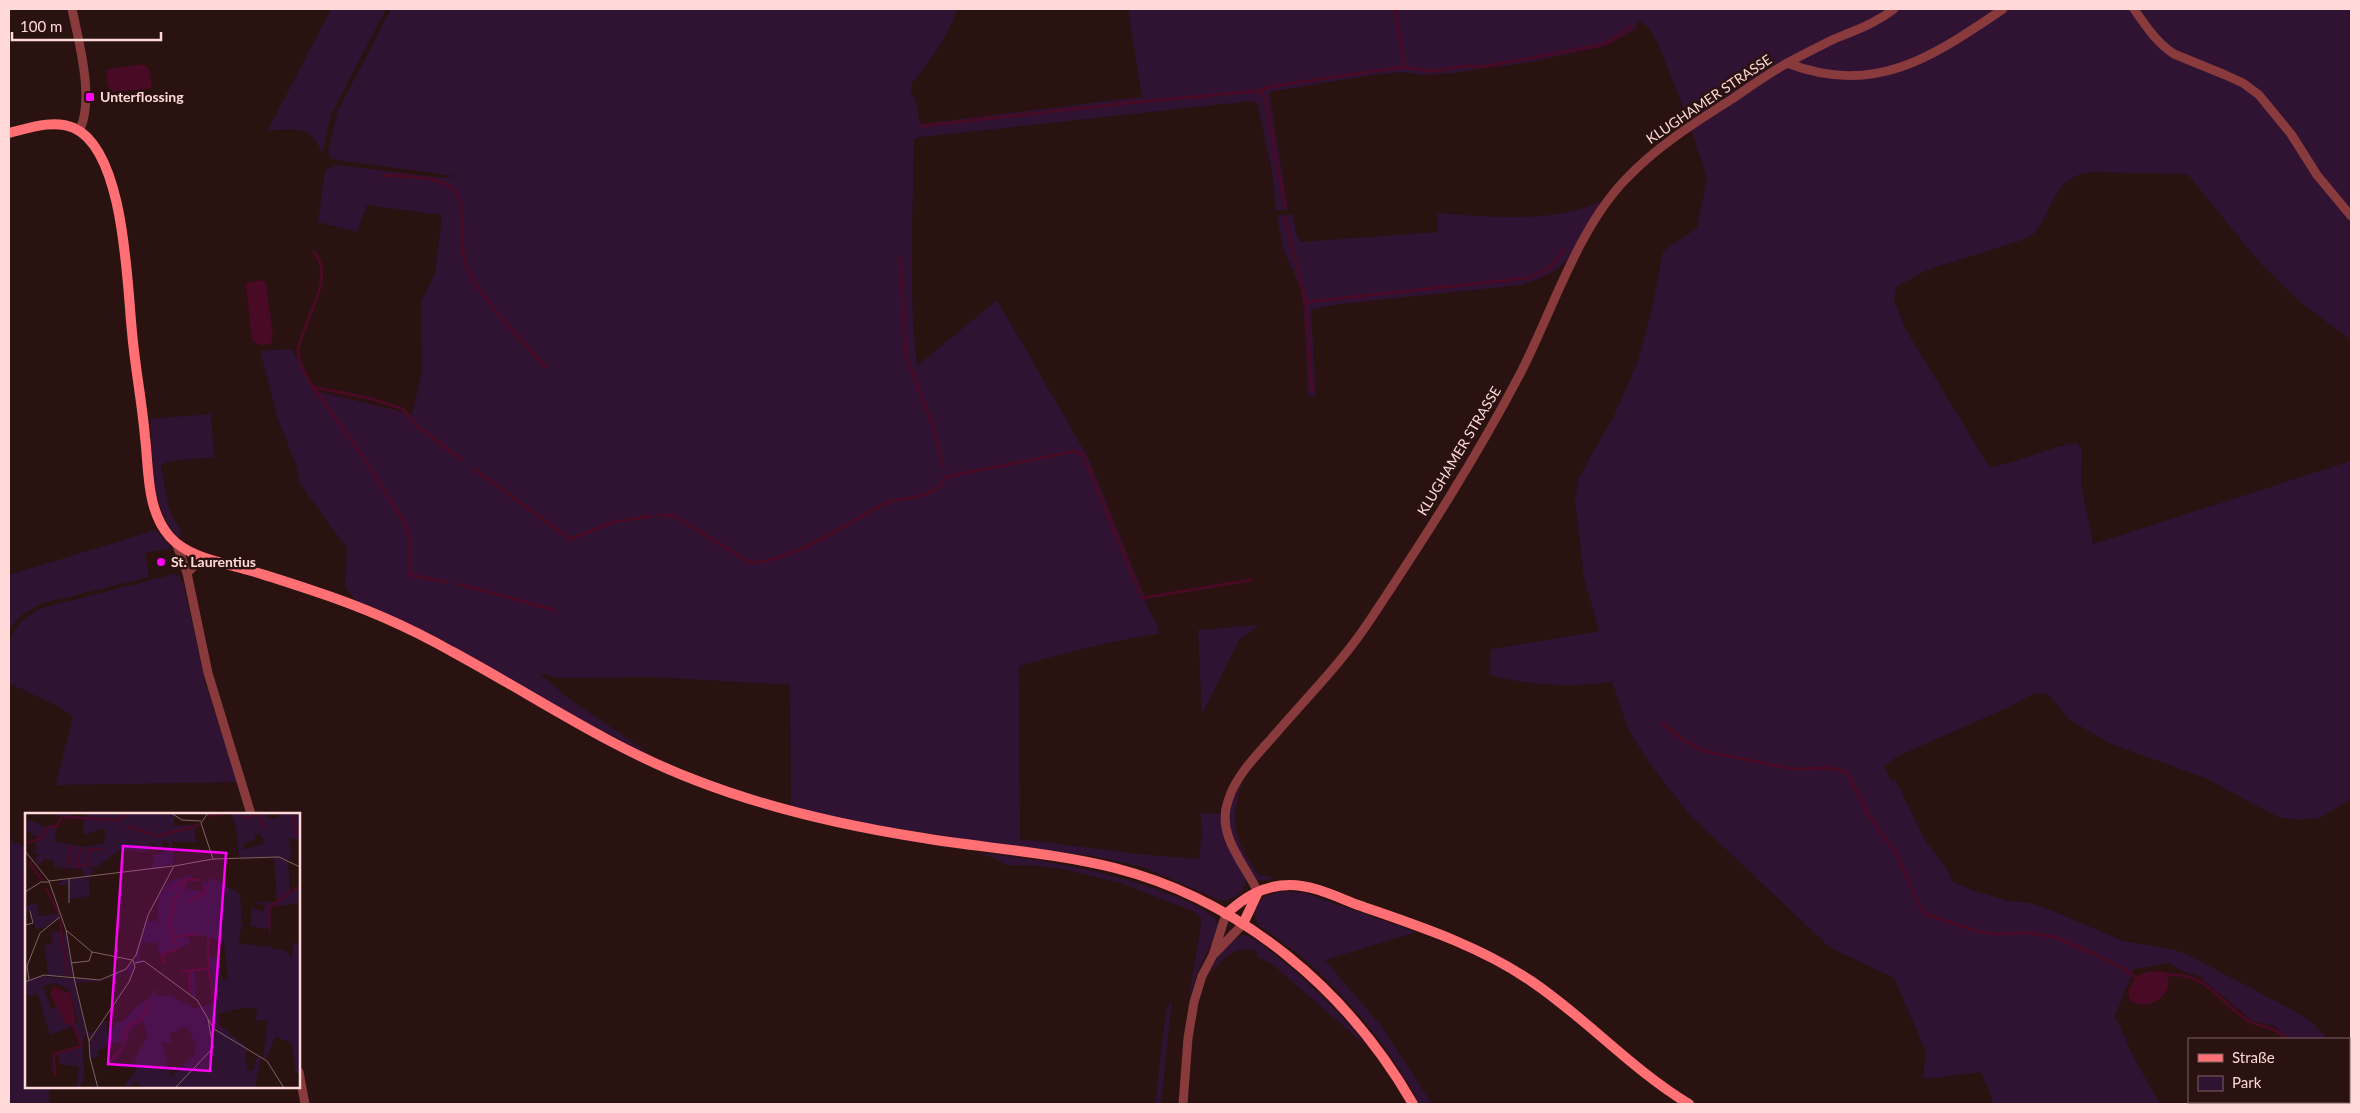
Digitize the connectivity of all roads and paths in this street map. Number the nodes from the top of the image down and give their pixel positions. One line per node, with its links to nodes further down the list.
1 (72, 9): 6 (street)
2 (1894, 9): 5 (street, KLUGHAMER STRASSE)
3 (2003, 9): 5 (street)
4 (2134, 9): 8 (street)
5 (1787, 63): 13 (street, KLUGHAMER STRASSE)
6 (79, 131): 7 (main road); 9 (main road)
7 (9, 134)
8 (2351, 216)
9 (176, 543): 10 (main road); 11 (street)
10 (198, 554): 11 (street); 14 (main road)
11 (187, 573): 12 (street)
12 (251, 813)
13 (1258, 892): 14 (main road); 15 (main road); 21 (main road)
14 (1226, 914): 15 (main road); 16 (street)
15 (1243, 924): 16 (street); 20 (main road)
16 (1213, 955): 19 (street)
17 (300, 1077): 18 (street)
18 (305, 1104)
19 (1183, 1104)
20 (1413, 1104)
21 (1689, 1104)

